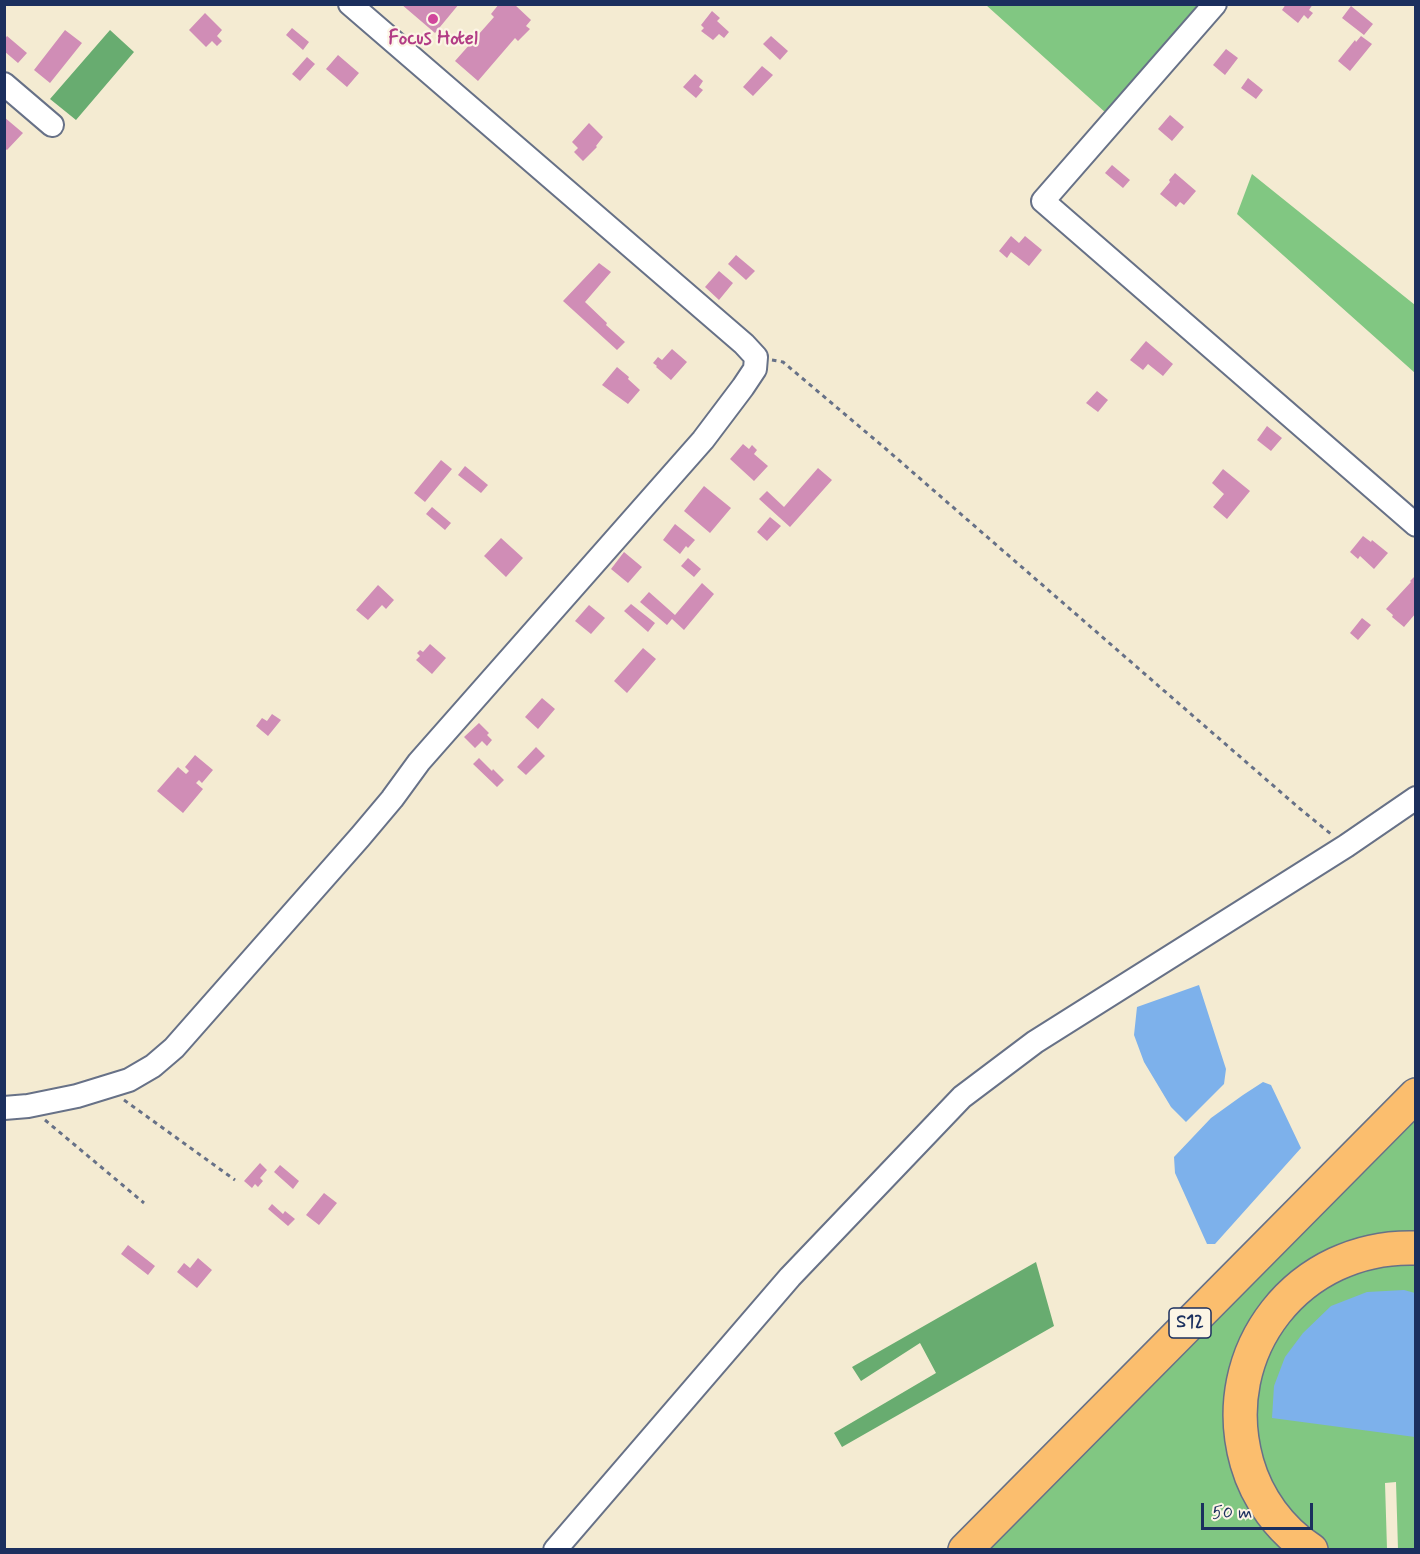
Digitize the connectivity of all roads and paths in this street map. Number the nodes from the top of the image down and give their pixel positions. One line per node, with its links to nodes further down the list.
1 (350, 4): 5 (street)
2 (1215, 4): 6 (street)
3 (4, 84): 4 (street)
4 (52, 125)
5 (756, 357): 8 (path); 9 (street)
6 (1416, 525)
7 (1416, 798): 8 (street)
8 (1346, 846): 16 (street)
9 (106, 1087): 11 (street); 13 (path)
10 (1416, 1095): 17 (highway, S12)
11 (28, 1106): 12 (street); 14 (path)
12 (4, 1108)
13 (235, 1180)
14 (144, 1203)
15 (1416, 1248): 18 (highway)
16 (555, 1550)
17 (965, 1550)
18 (1311, 1550)

